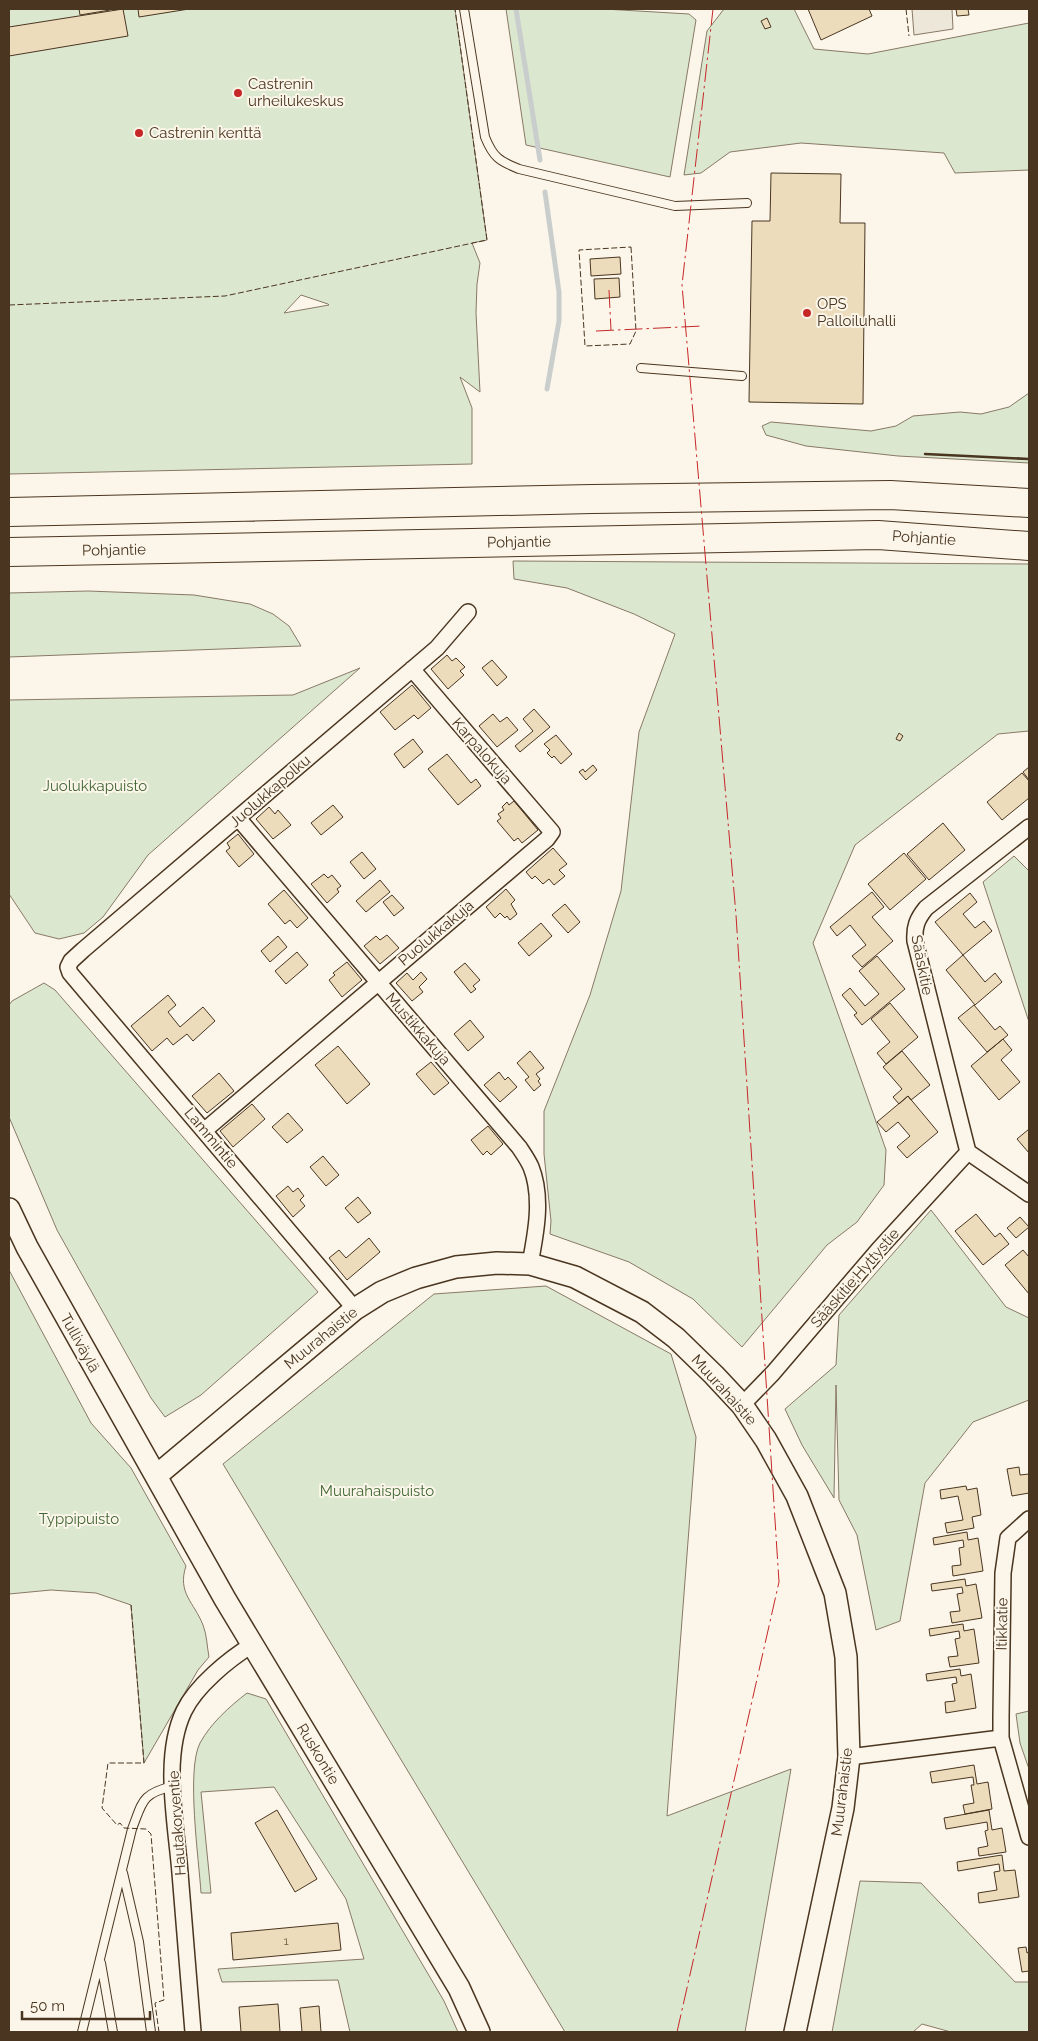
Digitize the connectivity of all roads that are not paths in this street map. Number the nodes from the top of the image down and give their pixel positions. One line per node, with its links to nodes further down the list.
1 (464, 9): 2 (lane)
2 (747, 203)
3 (641, 368): 4 (lane)
4 (742, 376)
5 (1029, 503): 6 (highway)
6 (9, 512)
7 (1029, 546): 8 (highway, Pohjantie)
8 (9, 552)
9 (468, 612): 10 (street, Juolukkapolku)
10 (412, 669): 11 (street, Juolukkapolku); 13 (street, Karpalokuja)
11 (238, 818): 14 (street, Juolukkapolku); 15 (street, Mustikkakuja)
12 (1029, 827): 17 (street, Sääskitie)
13 (552, 832): 15 (street, Puolukkakuja)
14 (68, 967): 16 (street, Lammintie)
15 (378, 982): 16 (street, Puolukkakuja); 20 (street, Mustikkakuja)
16 (205, 1130): 21 (street, Lammintie)
17 (968, 1152): 18 (street); 22 (street, Sääskitie;Hyttystie)
18 (1029, 1194)
19 (9, 1209): 23 (street, Tulliväylä)
20 (530, 1264): 21 (street, Muurahaistie); 22 (street, Muurahaistie)
21 (355, 1309): 23 (street, Muurahaistie)
22 (742, 1405): 27 (street, Muurahaistie)
23 (156, 1476): 25 (street, Ruskontie)
24 (1029, 1519): 26 (street, Itikkatie)
25 (252, 1645): 28 (street, Hautakorventie); 36 (street, Ruskontie)
26 (1001, 1738): 27 (street); 29 (street, Itikkatie)
27 (849, 1757): 37 (street, Muurahaistie)
28 (173, 1786): 30 (lane); 35 (street, Hautakorventie)
29 (1029, 1837)
30 (122, 1871): 31 (lane); 34 (lane)
31 (100, 1958): 32 (lane); 33 (lane)
32 (82, 2032)
33 (113, 2032)
34 (151, 2032)
35 (193, 2032)
36 (479, 2032)
37 (795, 2032)

